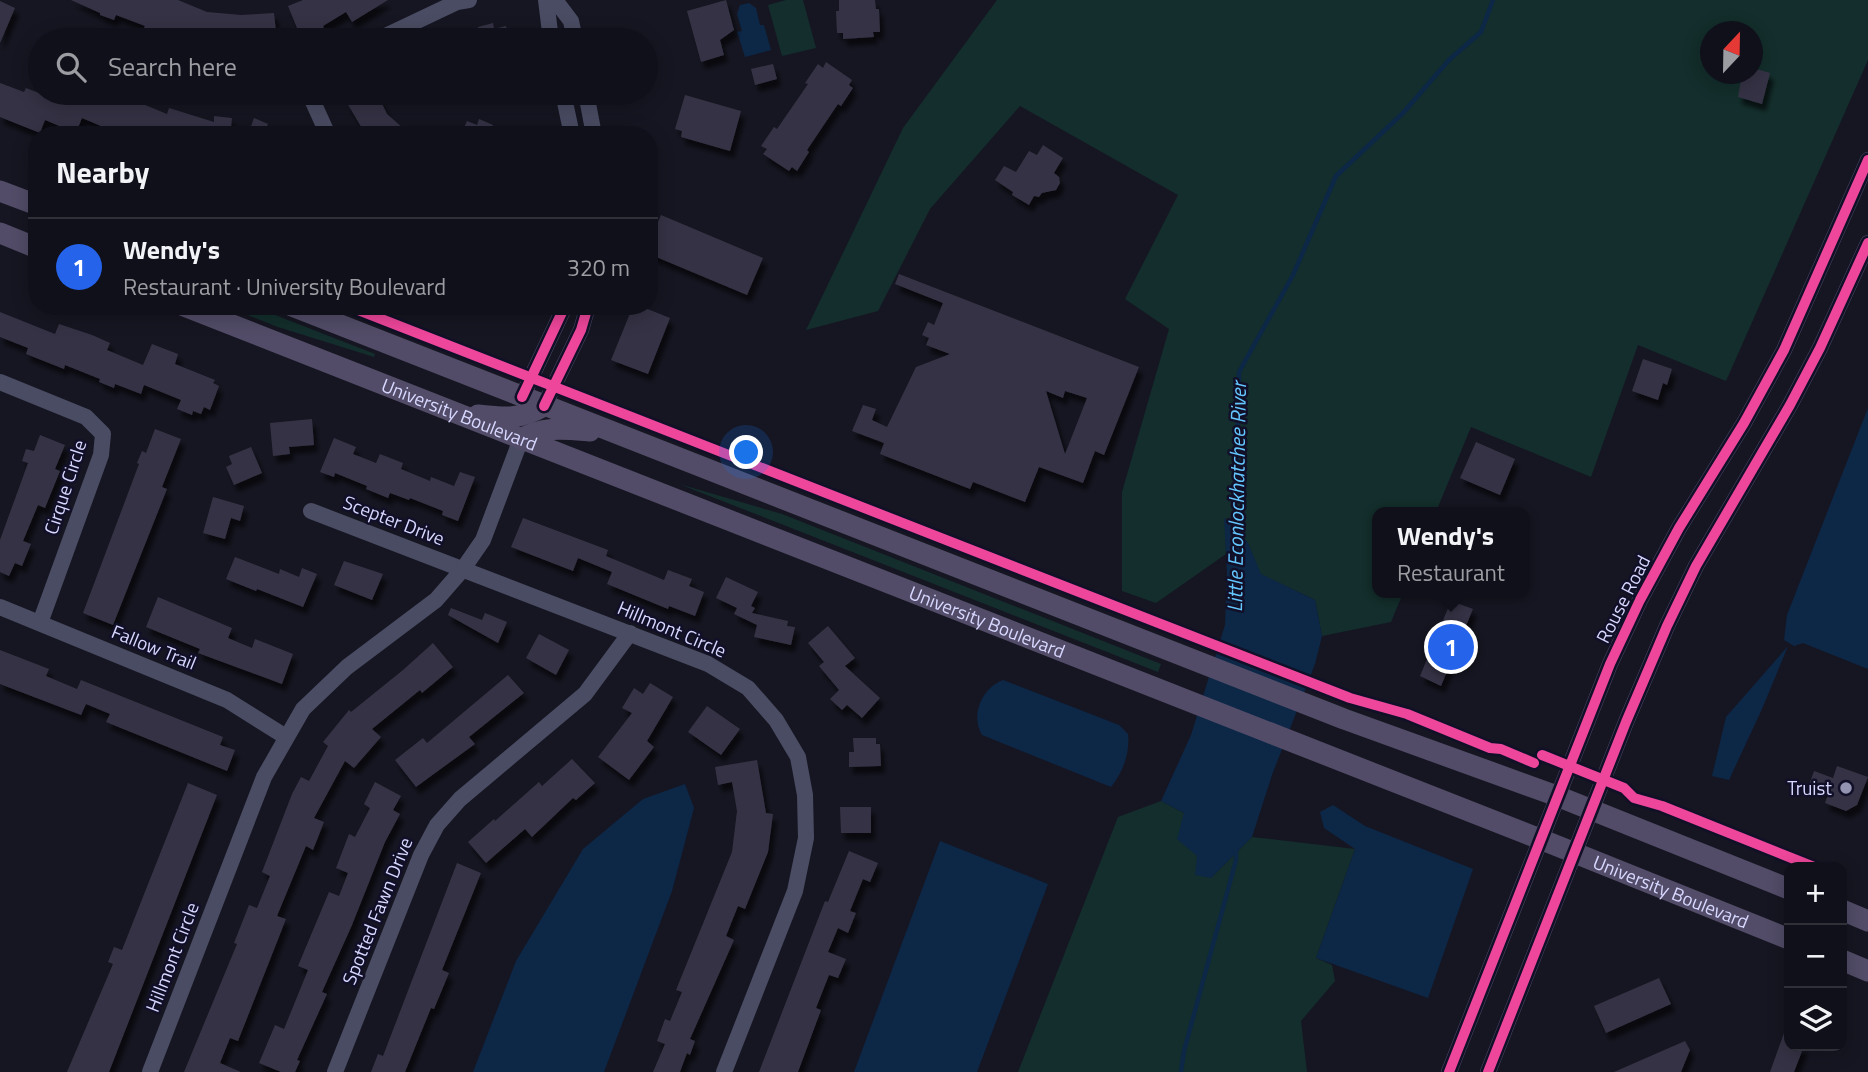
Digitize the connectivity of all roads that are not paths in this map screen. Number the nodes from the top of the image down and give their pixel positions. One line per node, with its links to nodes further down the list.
1 (469, 0): 4 (street)
2 (546, 0): 5 (street)
3 (555, 0): 6 (street)
4 (402, 28)
5 (550, 28)
6 (572, 28)
7 (315, 105): 10 (street)
8 (566, 105): 11 (street)
9 (588, 105): 12 (street)
10 (324, 126)
11 (570, 126)
12 (592, 126)
13 (1868, 160): 35 (street, Rouse Road)
14 (0, 191): 15 (main road)
15 (28, 202)
16 (0, 233): 18 (main road)
17 (1868, 243): 36 (street)
18 (28, 244)
19 (207, 315): 26 (main road, University Boulevard)
20 (315, 315): 24 (main road, University Boulevard)
21 (561, 315): 24 (street)
22 (585, 315): 25 (street)
23 (0, 383): 32 (street, Cirque Circle)
24 (522, 397): 25 (main road, University Boulevard)
25 (544, 407): 26 (main road); 27 (main road, University Boulevard)
26 (445, 410): 28 (main road, University Boulevard)
27 (610, 432): 28 (main road); 35 (main road, University Boulevard)
28 (521, 439): 30 (street, Hillmont Circle); 37 (main road, University Boulevard)
29 (311, 511): 30 (street, Scepter Drive)
30 (463, 569): 33 (street, Hillmont Circle); 34 (street, Hillmont Circle)
31 (0, 607): 32 (street, Fallow Trail)
32 (40, 623): 34 (street, Fallow Trail)
33 (630, 633): 46 (street, Spotted Fawn Drive); 47 (street, Hillmont Circle)
34 (286, 737): 45 (street, Hillmont Circle)
35 (1557, 796): 36 (main road, University Boulevard); 37 (street, Rouse Road)
36 (1591, 810): 38 (street); 39 (main road, University Boulevard)
37 (1540, 839): 38 (main road, University Boulevard); 48 (street, Rouse Road)
38 (1574, 852): 42 (main road, University Boulevard); 49 (street)
39 (1784, 887)
40 (1847, 912): 41 (main road)
41 (1868, 921)
42 (1784, 937)
43 (1847, 962): 44 (main road)
44 (1868, 971)
45 (150, 1072)
46 (335, 1072)
47 (724, 1072)
48 (1449, 1072)
49 (1488, 1072)

